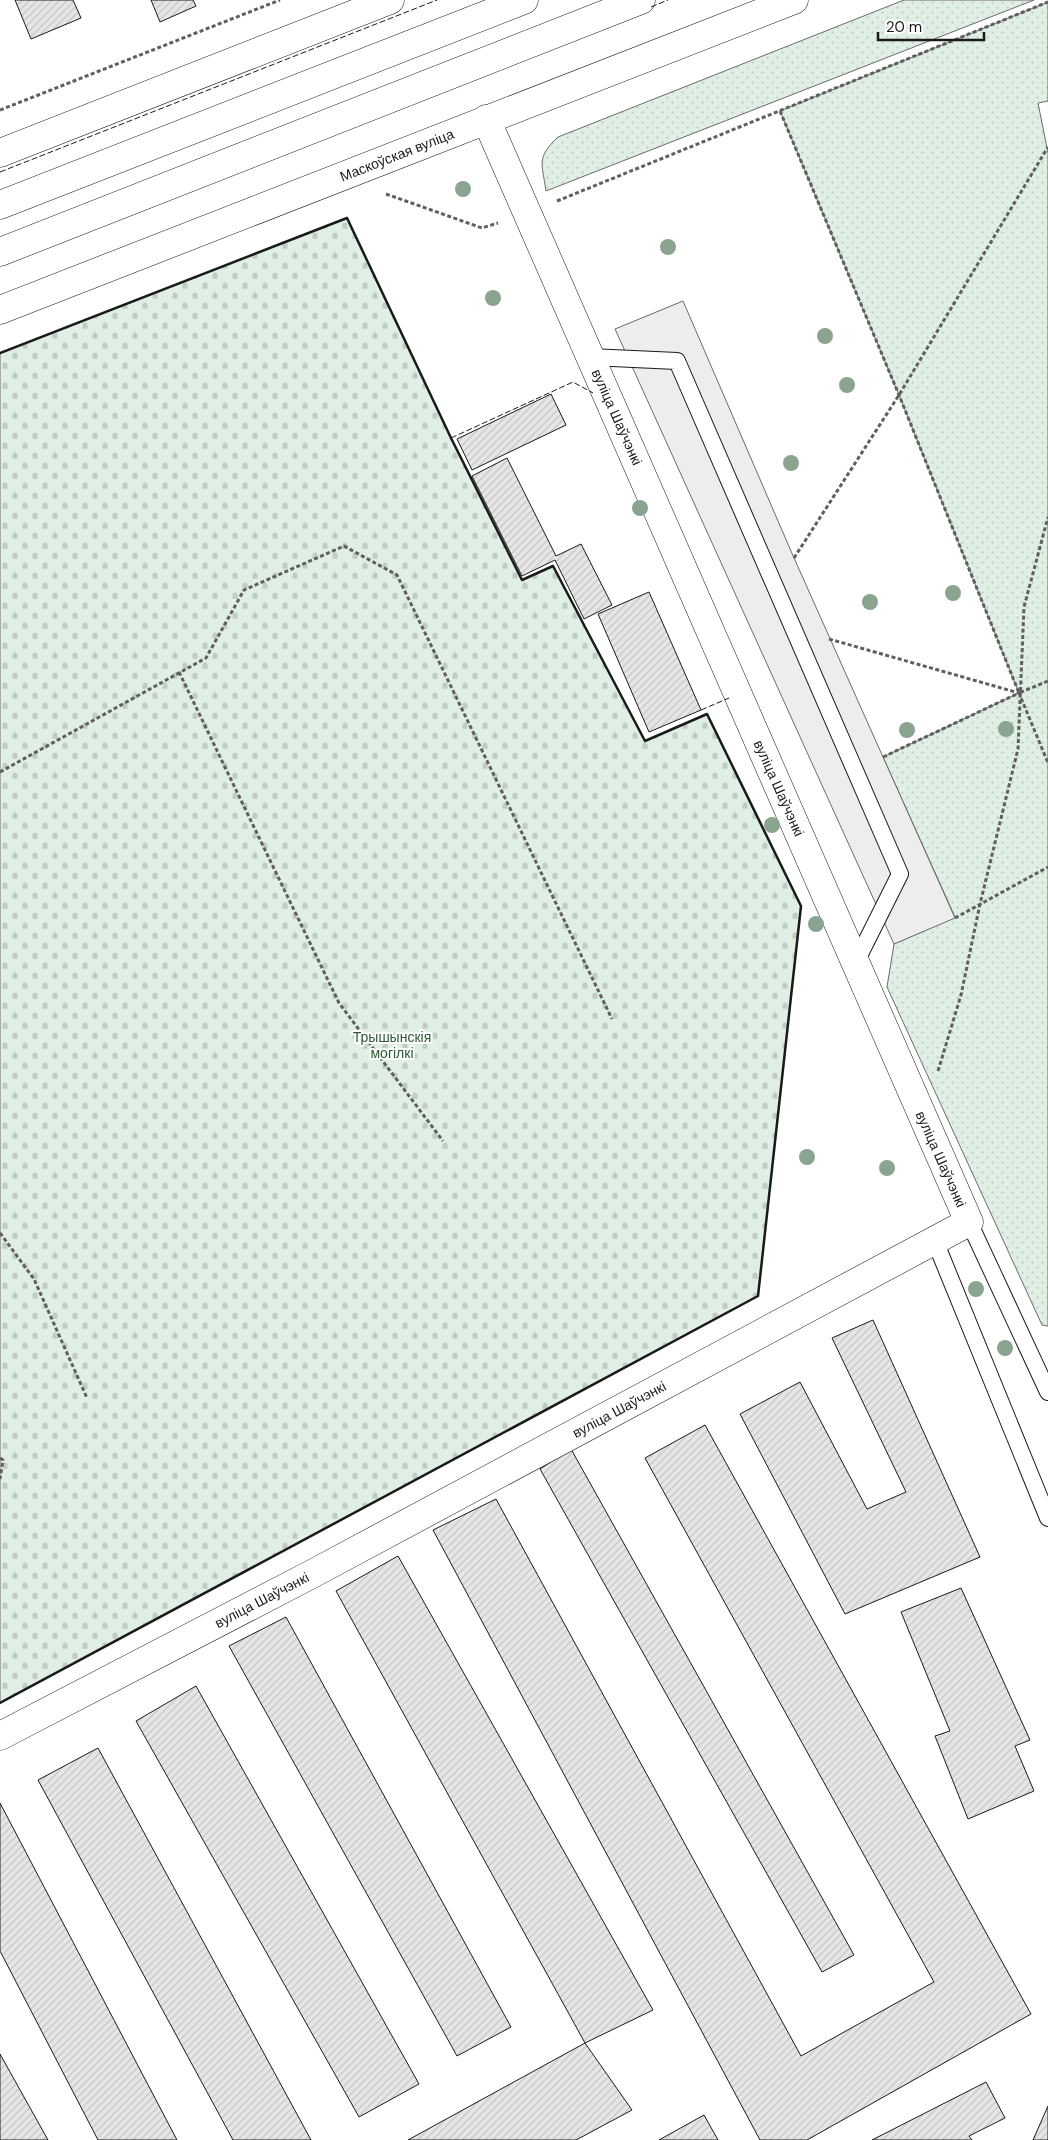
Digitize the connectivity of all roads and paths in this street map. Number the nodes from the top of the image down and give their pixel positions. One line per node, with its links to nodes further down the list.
1 (280, 0): 7 (path)
2 (390, 0): 11 (street)
3 (524, 0): 13 (street)
4 (641, 0): 15 (street)
5 (794, 0): 9 (street, Маскоўская вуліца)
6 (1048, 2): 8 (path)
7 (0, 110)
8 (780, 111): 14 (path); 18 (path)
9 (486, 119): 14 (street, вуліца Шаўчэнкі); 16 (street, Маскоўская вуліца)
10 (1048, 147): 18 (path)
11 (0, 154)
12 (378, 191): 14 (path)
13 (0, 205)
14 (527, 213): 17 (street, вуліца Шаўчэнкі)
15 (0, 252)
16 (0, 310)
17 (590, 357): 31 (street, вуліца Шаўчэнкі); 31 (lane)
18 (899, 396): 20 (path); 24 (path)
19 (1048, 518): 24 (path)
20 (794, 558)
21 (830, 639): 24 (path)
22 (179, 672): 27 (path); 32 (path); 34 (path)
23 (1048, 681): 24 (path)
24 (1020, 693): 25 (path); 26 (path); 29 (path)
25 (883, 757)
26 (1048, 763)
27 (0, 772)
28 (1048, 867): 29 (path)
29 (980, 904): 30 (path); 33 (path)
30 (955, 918)
31 (856, 962): 35 (street, вуліца Шаўчэнкі)
32 (612, 1019)
33 (938, 1072)
34 (443, 1141)
35 (969, 1222): 37 (street, вуліца Шаўчэнкі); 38 (lane)
36 (0, 1234): 40 (path)
37 (935, 1241): 43 (lane); 44 (street, вуліца Шаўчэнкі)
38 (1042, 1362): 39 (lane)
39 (1048, 1392)
40 (87, 1398)
41 (0, 1458): 42 (path)
42 (0, 1479)
43 (1048, 1518)
44 (0, 1736)

